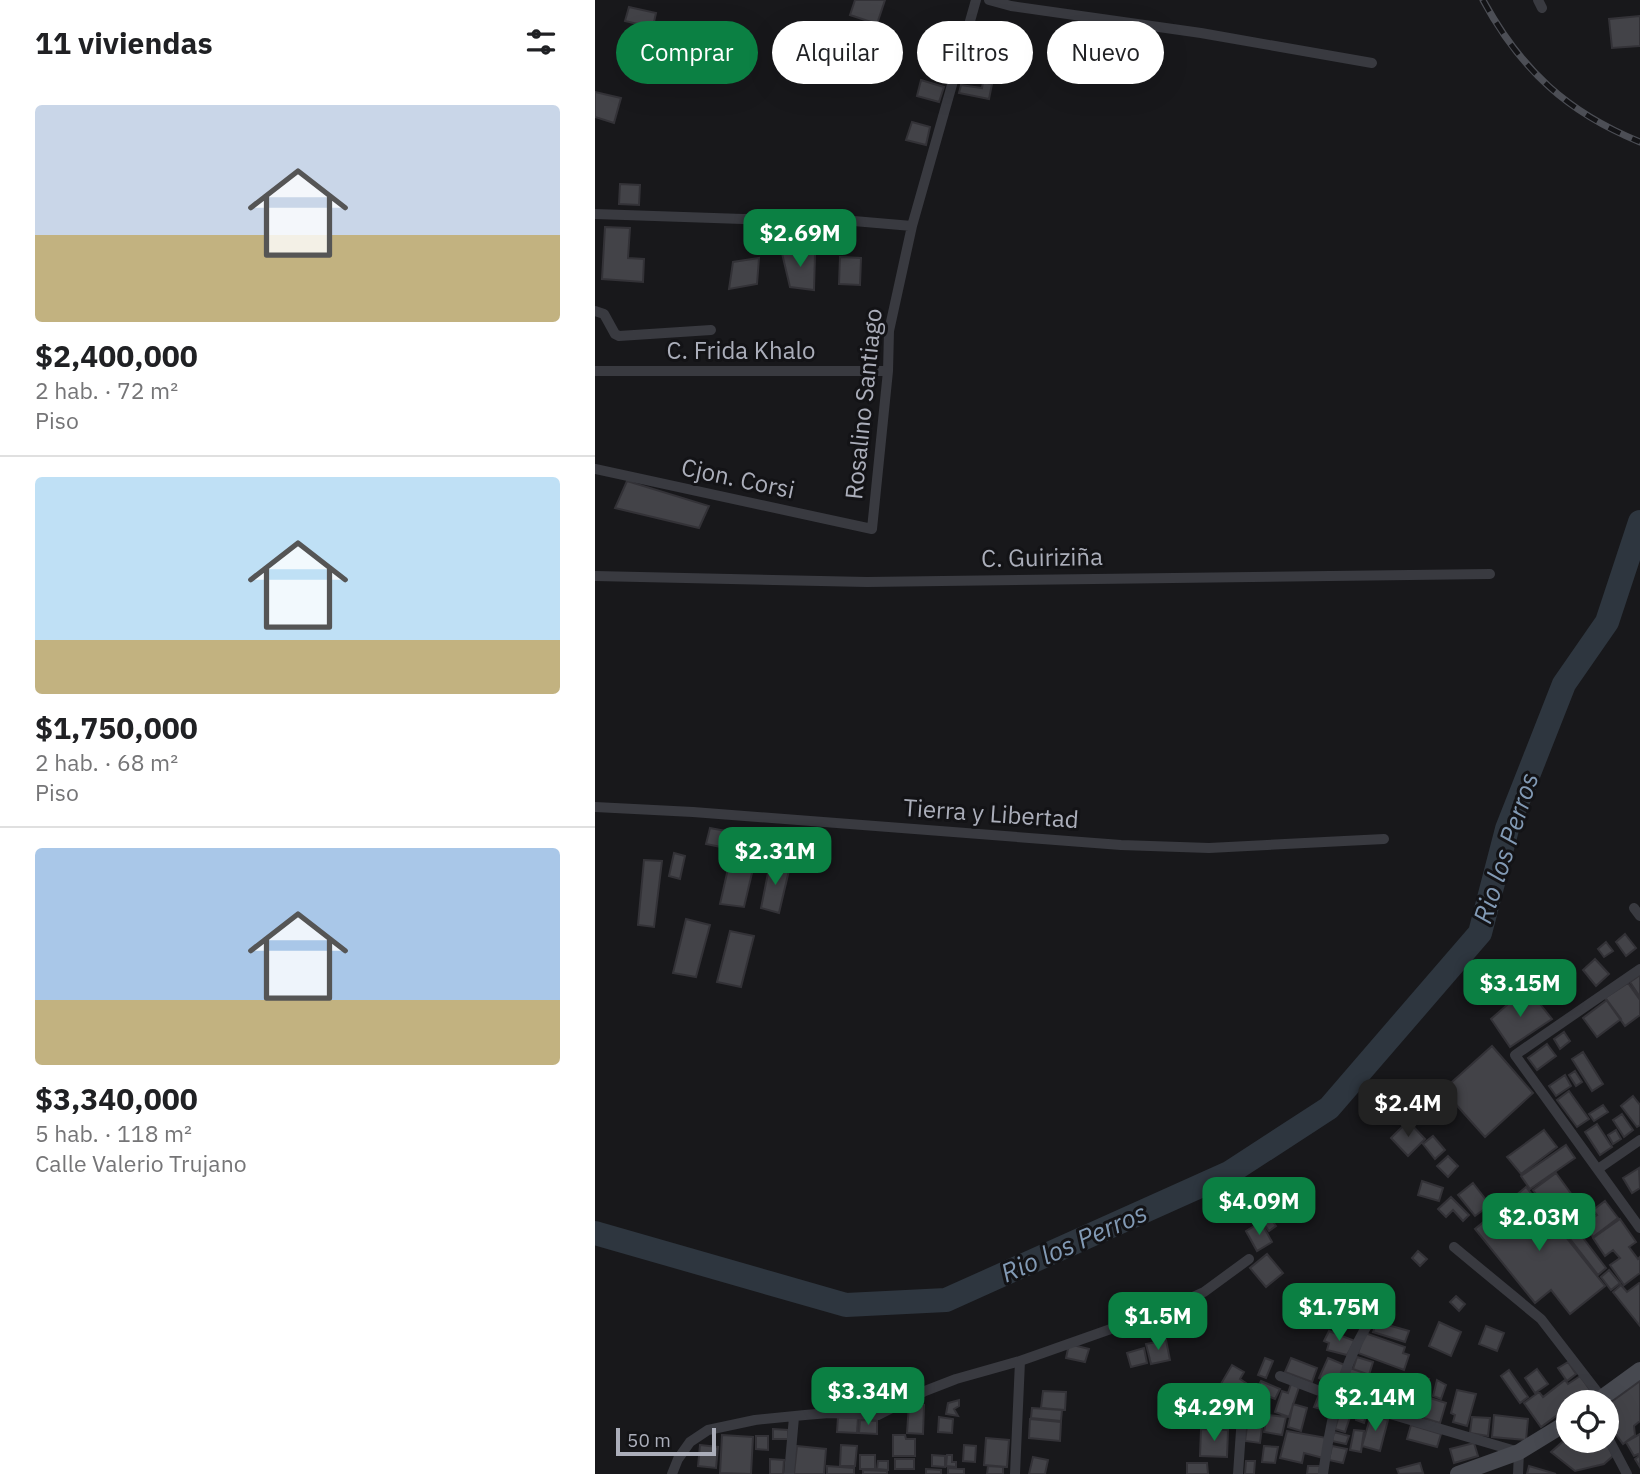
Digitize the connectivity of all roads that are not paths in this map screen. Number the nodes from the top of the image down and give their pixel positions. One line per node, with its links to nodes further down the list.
1 (976, 0): 5 (street, Rosalino Santiago)
2 (989, 0): 3 (street)
3 (1372, 63)
4 (595, 214): 5 (street)
5 (912, 226): 9 (street, Rosalino Santiago)
6 (595, 311): 7 (street)
7 (711, 330)
8 (595, 371): 9 (street, C. Frida Khalo)
9 (888, 371): 11 (street, Rosalino Santiago)
10 (595, 469): 11 (street, Cjon. Corsi)
11 (872, 529)
12 (1490, 574): 13 (street, C. Guiriziña)
13 (595, 576)
14 (595, 807): 15 (street, Tierra y Libertad)
15 (1384, 839)
16 (1640, 969): 18 (street)
17 (1640, 1140): 18 (street)
18 (1598, 1169): 19 (street)
19 (1640, 1228)
20 (1454, 1247): 26 (street)
21 (1249, 1259): 23 (street)
22 (1382, 1303): 28 (street)
23 (1020, 1361): 30 (street); 36 (street)
24 (1640, 1370): 27 (street)
25 (1280, 1376): 28 (street)
26 (1592, 1390)
27 (1613, 1390)
28 (1336, 1398): 32 (street); 38 (street)
29 (1242, 1416): 37 (street)
30 (794, 1418): 34 (street); 35 (street)
31 (1556, 1429): 32 (street)
32 (1519, 1452): 39 (street); 40 (street)
33 (1616, 1453): 41 (street)
34 (672, 1474)
35 (789, 1474)
36 (1015, 1474)
37 (1238, 1474)
38 (1323, 1474)
39 (1458, 1474)
40 (1518, 1474)
41 (1627, 1474)

